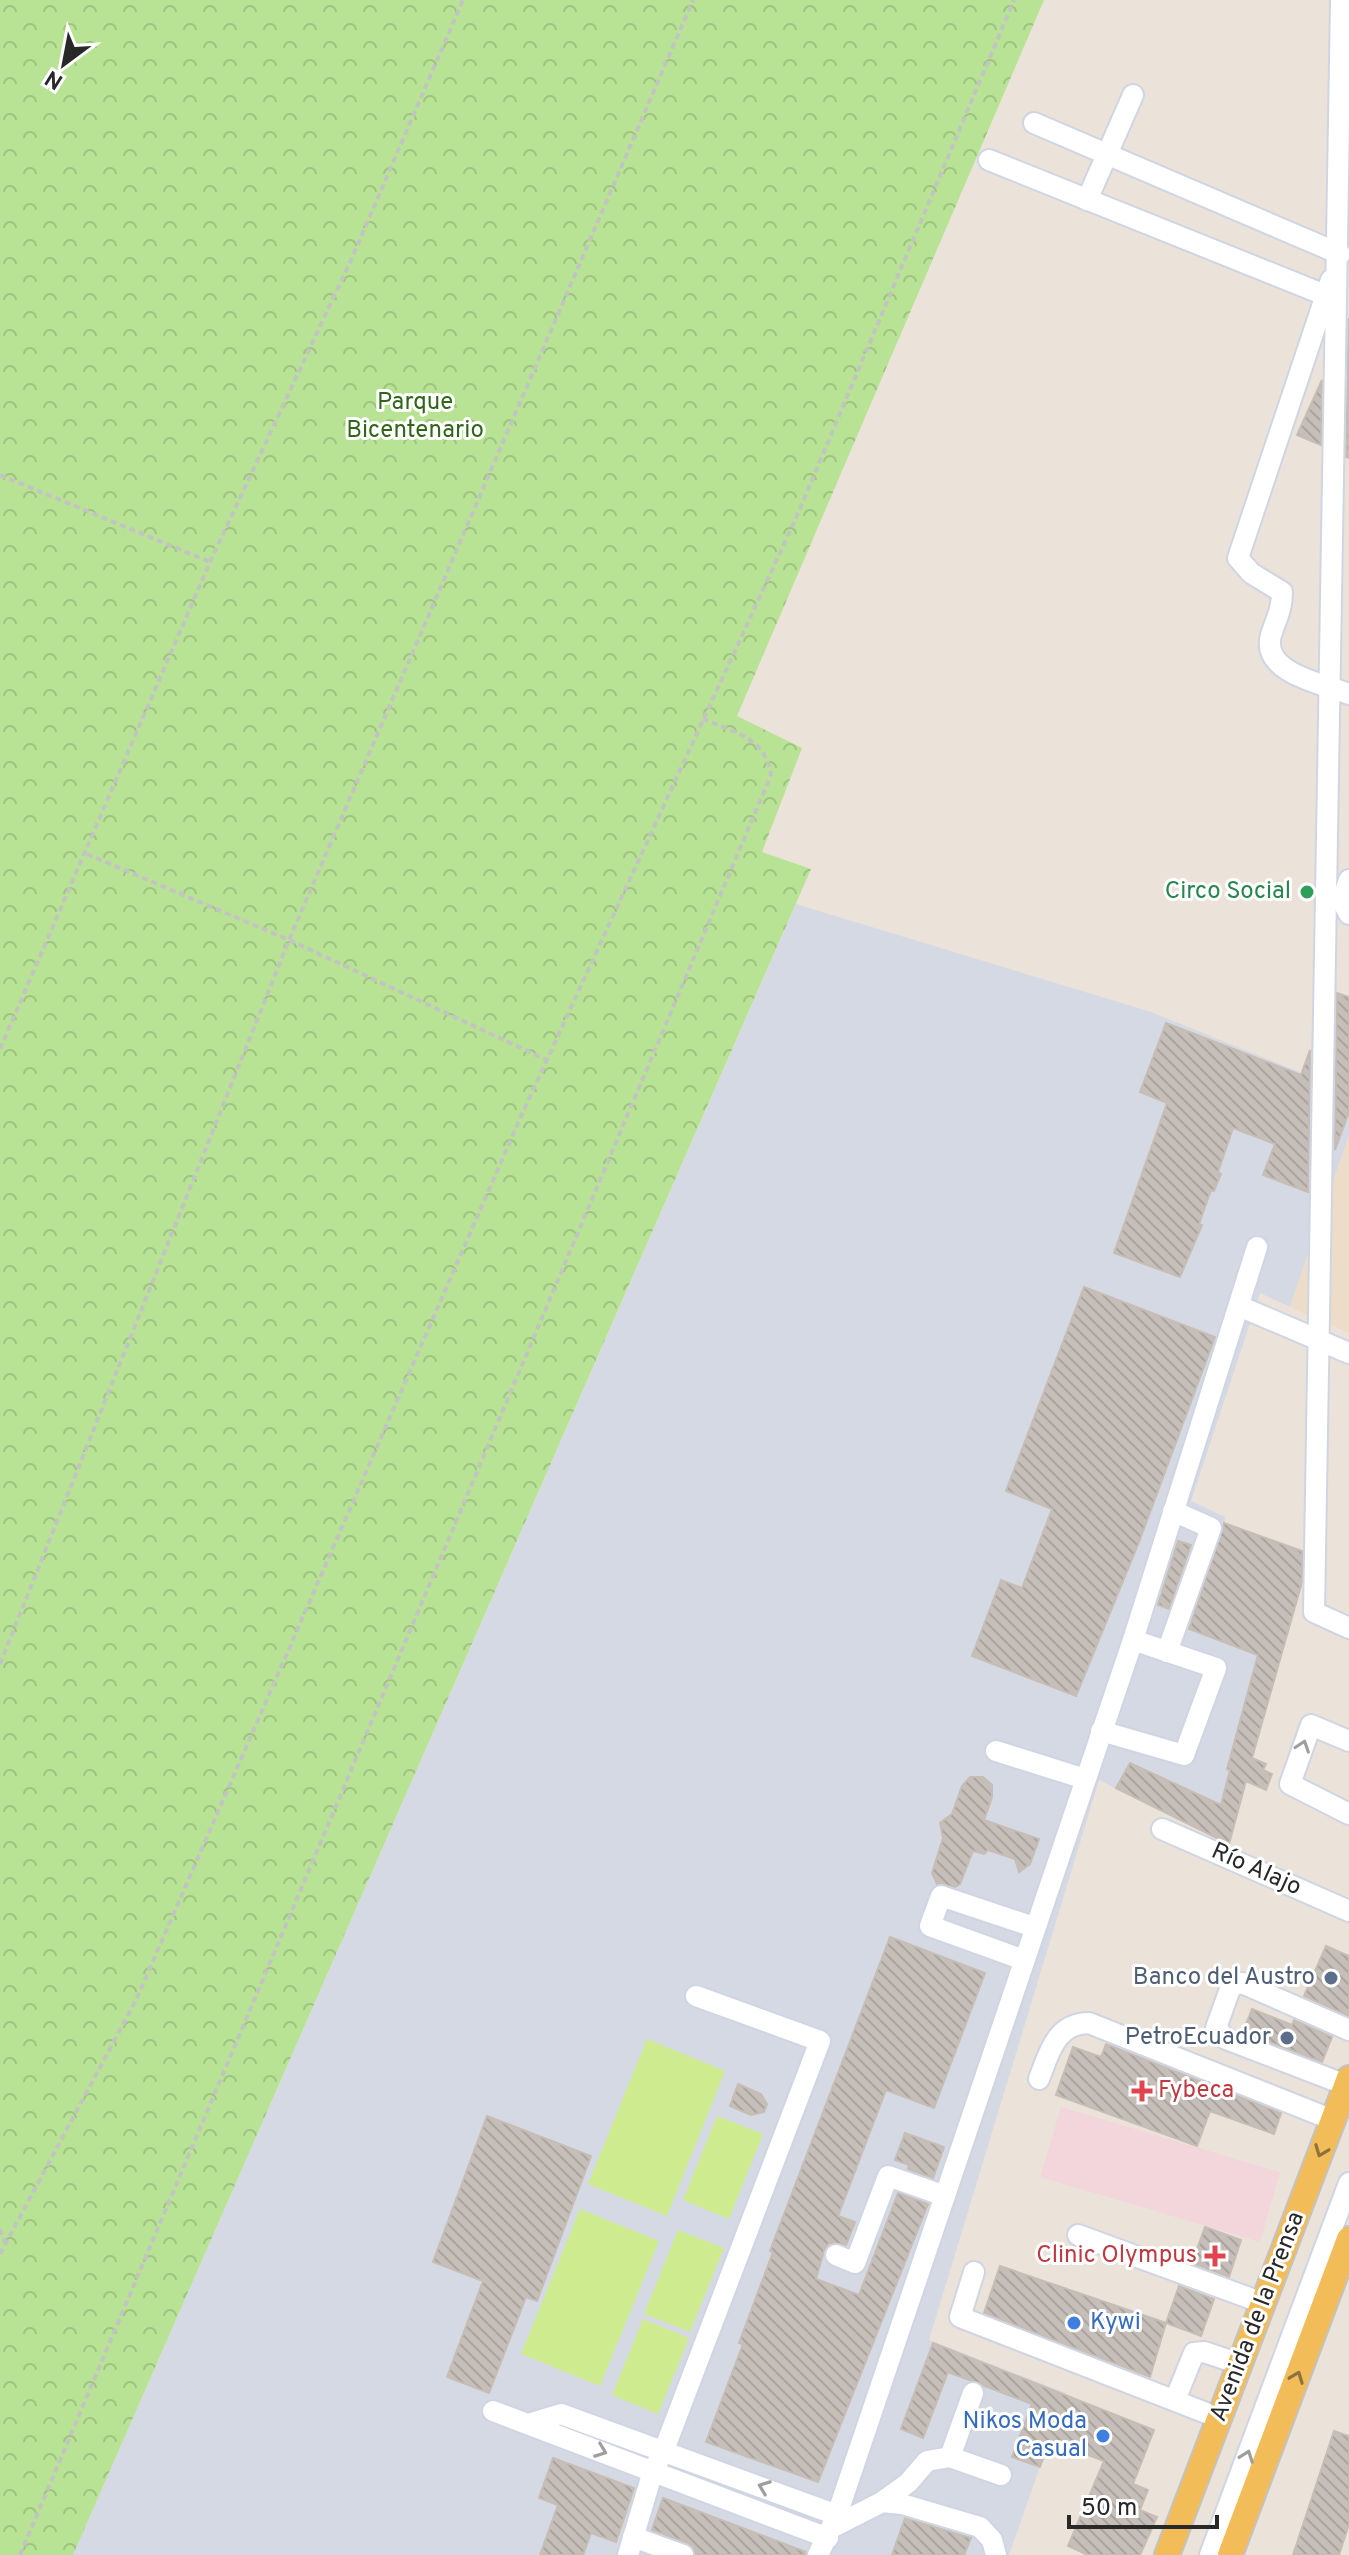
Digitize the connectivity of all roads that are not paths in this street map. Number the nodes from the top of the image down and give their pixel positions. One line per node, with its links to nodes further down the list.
1 (1341, 0): 17 (street)
2 (1133, 95): 4 (street)
3 (1034, 123): 4 (street)
4 (1107, 154): 6 (street); 8 (street)
5 (989, 160): 6 (street)
6 (1087, 200): 9 (street)
7 (1349, 228): 8 (street)
8 (1340, 254): 9 (street)
9 (1325, 295): 10 (street)
10 (1349, 694)
11 (1349, 880): 12 (street)
12 (1346, 911)
13 (1257, 1247): 14 (street)
14 (1239, 1306): 15 (street); 16 (street)
15 (1349, 1353)
16 (1173, 1511): 18 (street); 19 (street)
17 (1349, 1628)
18 (1133, 1640): 19 (street); 20 (street)
19 (1167, 1652): 20 (street)
20 (1101, 1731): 23 (street)
21 (1349, 1741): 24 (street, one-way to 21)
22 (996, 1751): 23 (street)
23 (1085, 1779): 27 (street)
24 (1349, 1814)
25 (1162, 1829): 26 (street, Río Alajo)
26 (1349, 1911)
27 (1034, 1927): 28 (street); 28 (street)
28 (1024, 1960): 35 (street)
29 (696, 1996): 47 (street)
30 (1349, 2030): 32 (street)
31 (1039, 2079): 33 (street)
32 (1348, 2082): 33 (main road, Avenida de la Prensa)
33 (1333, 2120): 40 (main road, Avenida de la Prensa, one-way to 40)
34 (1349, 2183): 57 (street, one-way to 34)
35 (945, 2196): 38 (street); 52 (street)
36 (1078, 2235): 40 (street)
37 (1349, 2239): 58 (main road, one-way to 37)
38 (836, 2255)
39 (974, 2272): 43 (street)
40 (1263, 2303): 41 (main road, Avenida de la Prensa)
41 (1240, 2364): 43 (street); 45 (main road, Avenida de la Prensa)
42 (973, 2393): 48 (street)
43 (1175, 2400): 45 (street)
44 (493, 2411): 46 (street)
45 (1219, 2418): 56 (main road, Avenida de la Prensa)
46 (528, 2424): 47 (street); 49 (street, one-way to 49)
47 (664, 2450): 49 (street); 52 (street, one-way to 47)
48 (950, 2457): 50 (street); 51 (street)
49 (653, 2471): 52 (street); 53 (street)
50 (1001, 2475)
51 (883, 2501): 52 (street); 55 (street)
52 (830, 2538)
53 (630, 2546): 54 (street)
54 (683, 2555)
55 (996, 2555)
56 (1167, 2555)
57 (1210, 2555)
58 (1230, 2555)

